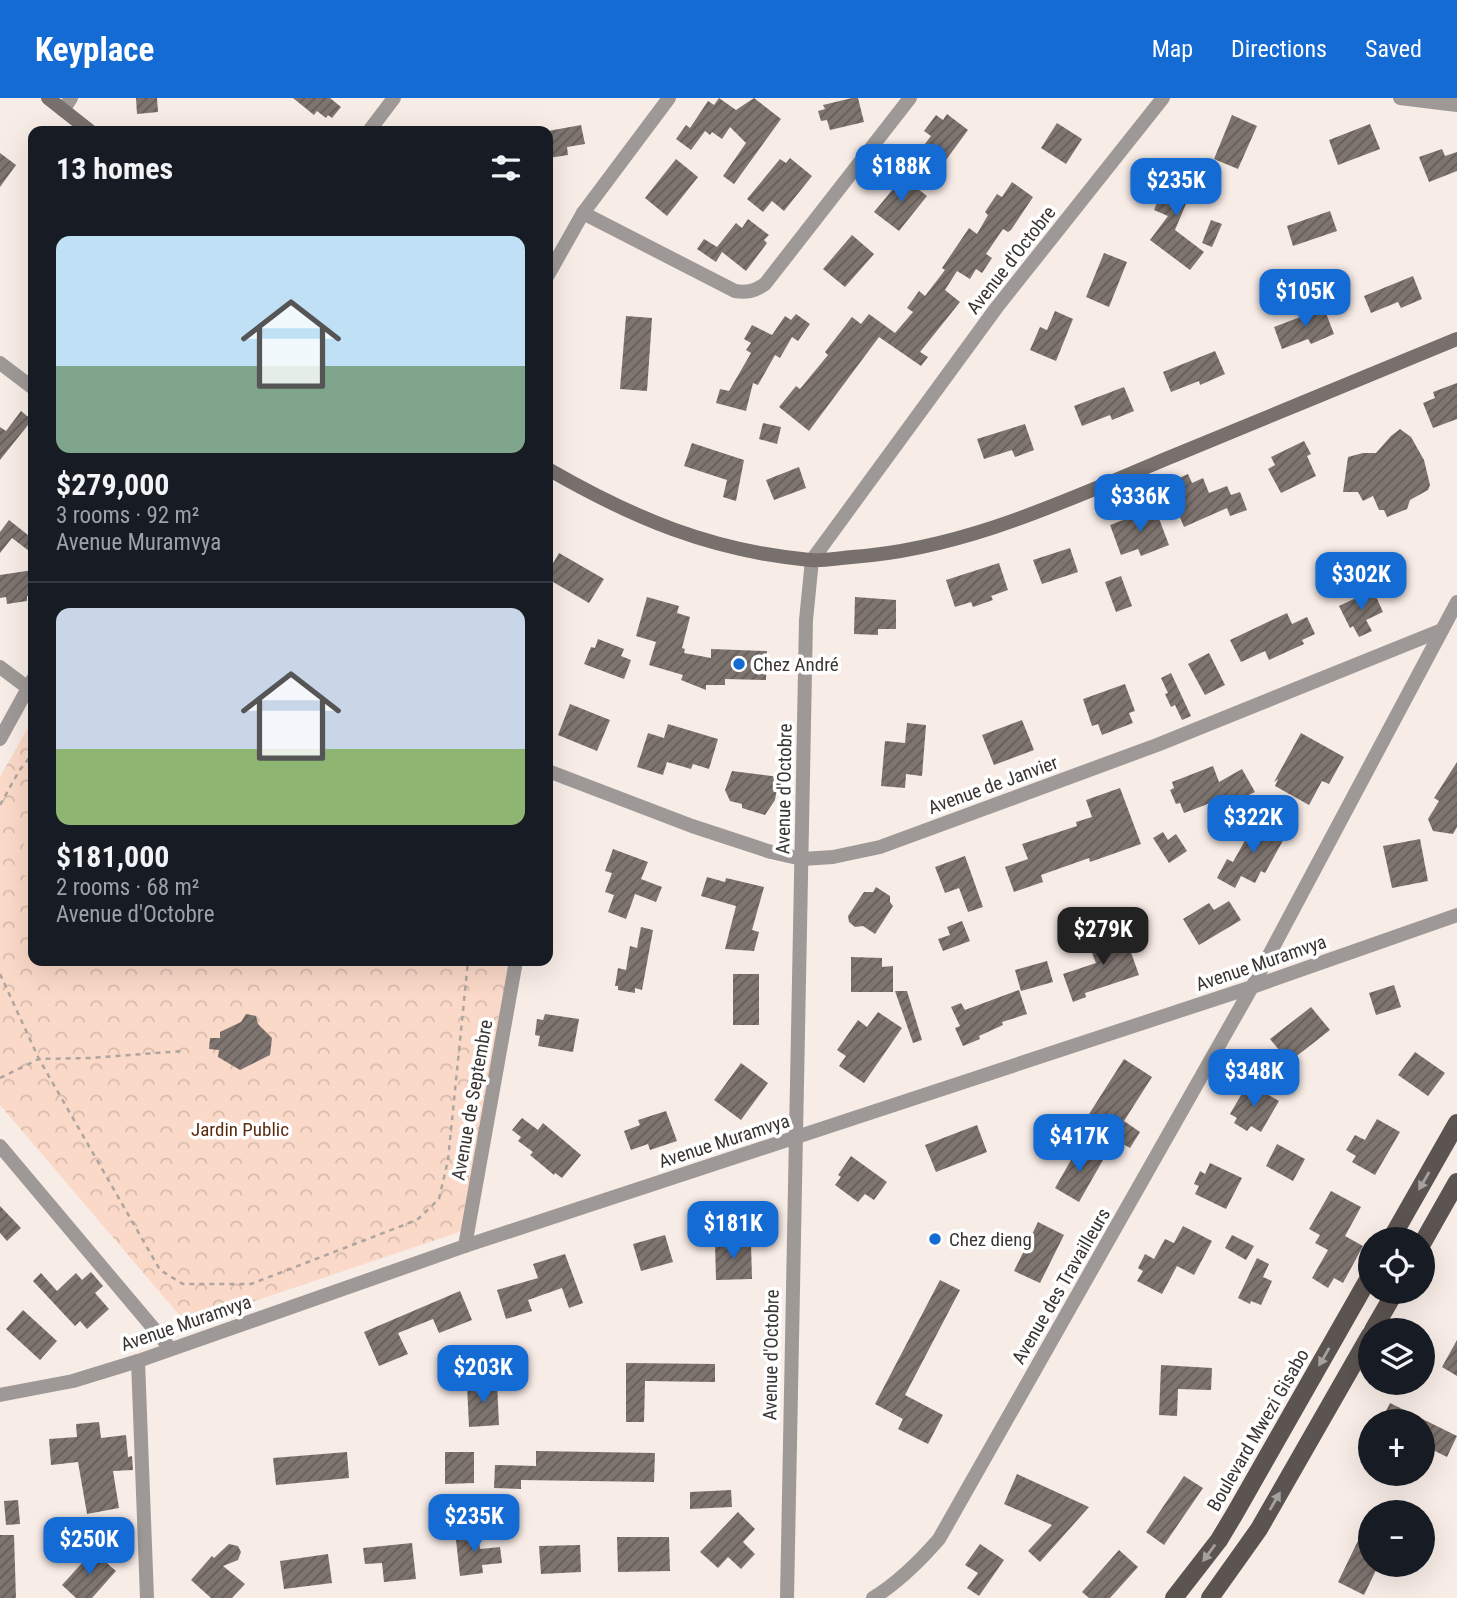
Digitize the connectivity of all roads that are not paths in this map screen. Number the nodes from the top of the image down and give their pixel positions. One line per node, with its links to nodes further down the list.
1 (48, 98): 7 (street)
2 (394, 98): 10 (street)
3 (669, 98): 11 (street)
4 (910, 98): 11 (street)
5 (1163, 98): 17 (street, Avenue d'Octobre)
6 (1400, 98): 8 (street)
7 (67, 104): 9 (street)
8 (1457, 105)
9 (86, 126)
10 (373, 126)
11 (583, 213): 12 (street)
12 (553, 266)
13 (1457, 340): 17 (street)
14 (0, 363): 15 (street)
15 (28, 384)
16 (553, 472): 17 (street)
17 (812, 560): 25 (street, Avenue d'Octobre)
18 (1457, 603): 19 (street, Avenue des Travailleurs)
19 (1442, 630): 25 (street, Avenue de Janvier); 28 (street, Avenue des Travailleurs)
20 (0, 667): 21 (street)
21 (28, 683)
22 (28, 692): 23 (street)
23 (0, 738)
24 (553, 776): 25 (street, Avenue de Janvier)
25 (802, 859): 30 (street, Avenue d'Octobre)
26 (1457, 915): 28 (street, Avenue Muramvya)
27 (515, 966): 35 (street, Avenue de Septembre)
28 (1252, 987): 30 (street, Avenue Muramvya); 45 (street, Avenue des Travailleurs)
29 (1457, 1123): 33 (main road, one-way to 33)
30 (794, 1139): 35 (street, Avenue Muramvya); 44 (street, Avenue d'Octobre)
31 (0, 1146): 39 (street)
32 (1457, 1182): 34 (main road)
33 (1398, 1227)
34 (1432, 1227)
35 (465, 1246): 39 (street, Avenue Muramvya)
36 (1358, 1298): 37 (main road, Boulevard Mwezi Gisabo)
37 (1350, 1313): 38 (main road); 46 (main road, Boulevard Mwezi Gisabo, one-way to 46)
38 (1358, 1319)
39 (170, 1348): 41 (street, Avenue Muramvya)
40 (1358, 1356): 47 (main road, one-way to 40)
41 (138, 1361): 42 (street, Avenue Muramvya); 43 (street)
42 (0, 1395)
43 (147, 1598)
44 (787, 1598)
45 (873, 1598)
46 (1174, 1598)
47 (1210, 1598)

